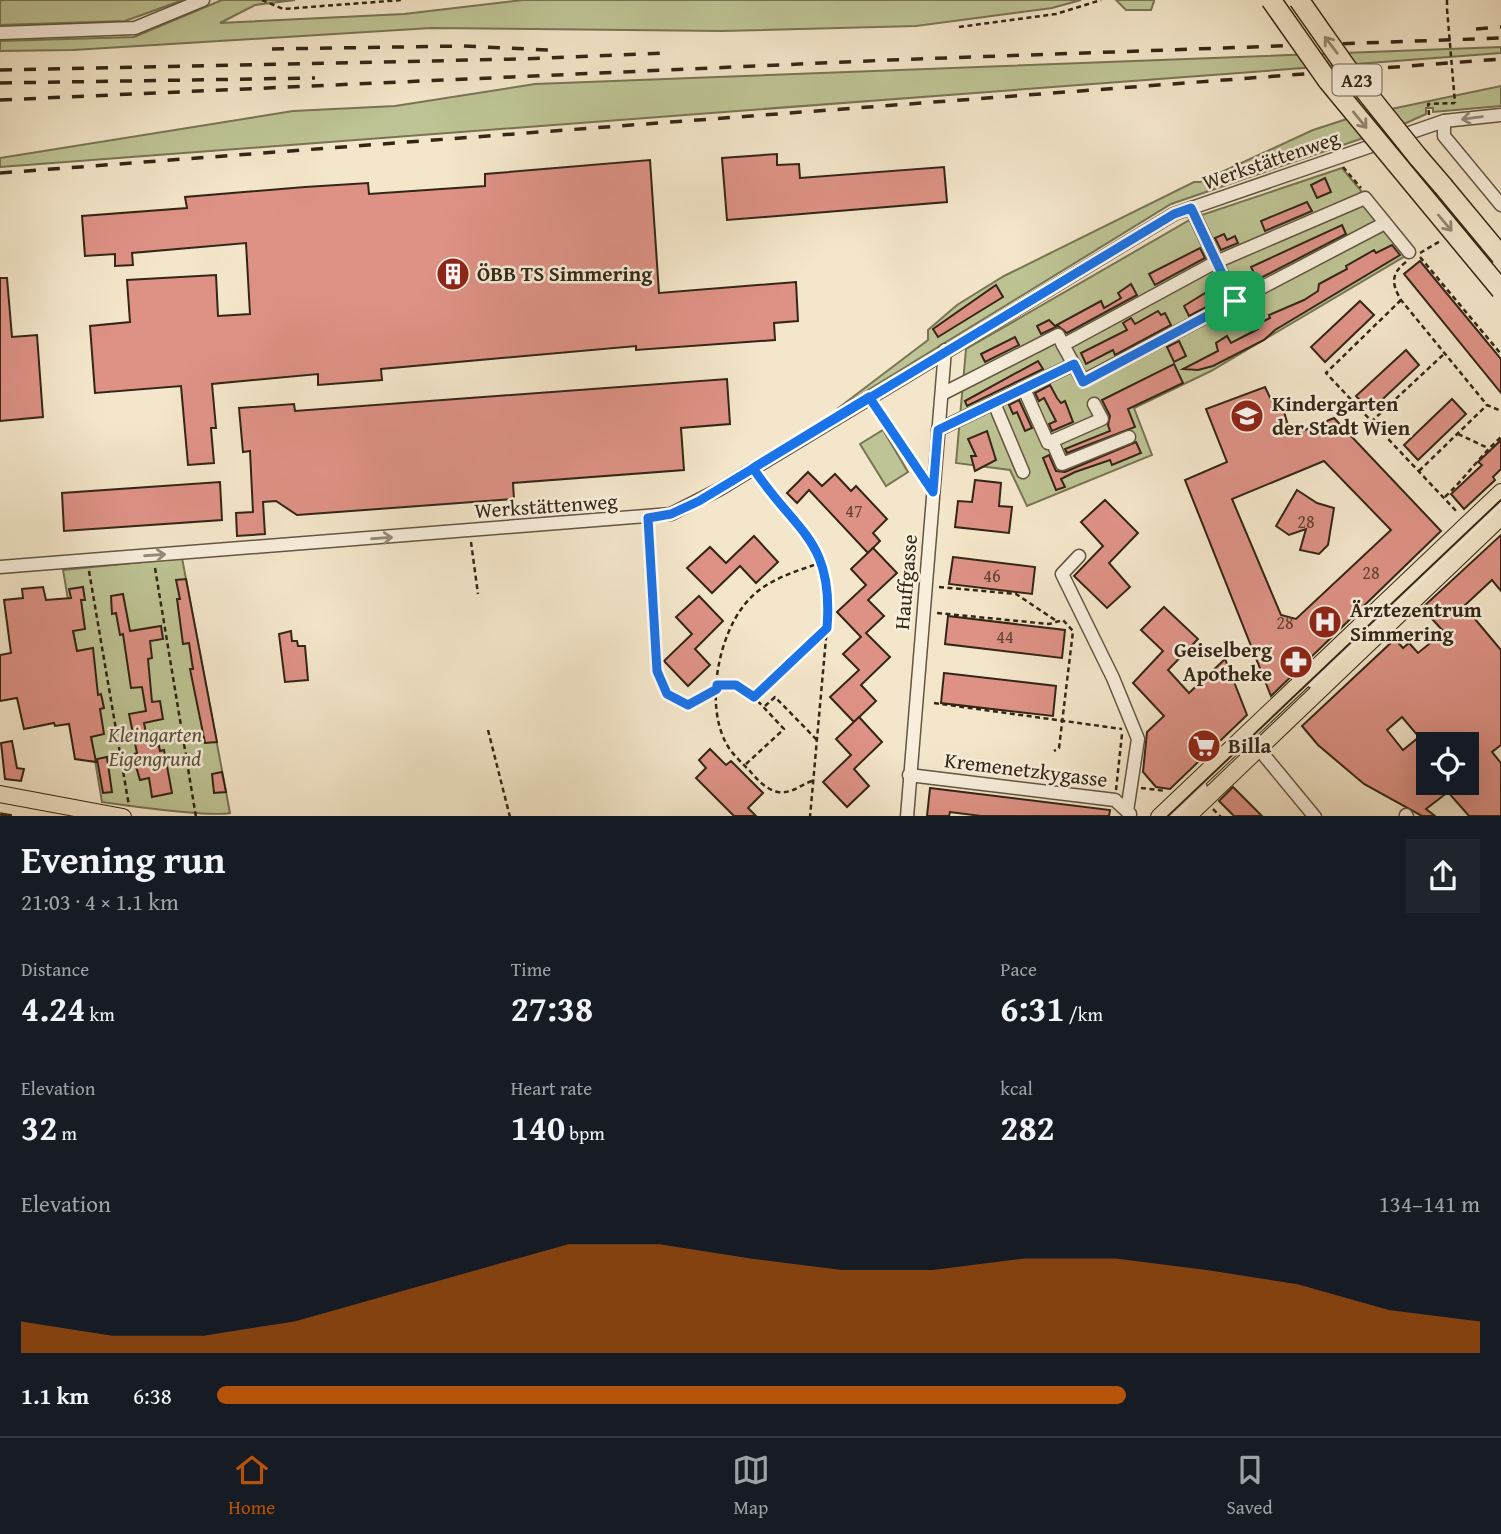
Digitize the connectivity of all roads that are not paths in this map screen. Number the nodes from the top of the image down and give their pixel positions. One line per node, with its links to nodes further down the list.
1 (203, 0): 4 (street)
2 (1271, 0): 13 (highway, A23, one-way to 13, bridge)
3 (1299, 0): 11 (highway, A23, one-way to 3, bridge)
4 (0, 33)
5 (1501, 115): 6 (street, Werkstättenweg, one-way to 6)
6 (1444, 121): 7 (street); 8 (street, Werkstättenweg)
7 (1501, 205)
8 (1191, 208): 12 (street); 16 (street, Werkstättenweg)
9 (1385, 223): 10 (street); 12 (street); 14 (street)
10 (1411, 255)
11 (1501, 256)
12 (1216, 262): 14 (street); 15 (street)
13 (1501, 290)
14 (1235, 301): 17 (street)
15 (1063, 345): 17 (street); 19 (street)
16 (945, 350): 19 (street, Hauffgasse); 30 (street, Werkstättenweg, one-way to 16)
17 (1074, 364): 18 (street)
18 (1024, 388): 20 (street); 24 (street)
19 (942, 394): 22 (street, Hauffgasse)
20 (994, 403): 22 (street); 25 (street)
21 (1094, 404): 24 (street)
22 (938, 430): 32 (street, Hauffgasse)
23 (1129, 437): 24 (street)
24 (1052, 442)
25 (1023, 472)
26 (1501, 492): 37 (main road)
27 (1501, 504): 38 (street)
28 (1501, 517): 31 (main road)
29 (1079, 556): 35 (street)
30 (0, 567)
31 (1258, 748): 39 (main road); 40 (street)
32 (909, 775): 35 (street, Kremenetzkygasse); 36 (street, Hauffgasse)
33 (0, 794): 34 (main road)
34 (126, 811)
35 (1129, 814)
36 (907, 816)
37 (1160, 816)
38 (1172, 816)
39 (1188, 816)
40 (1314, 816)

